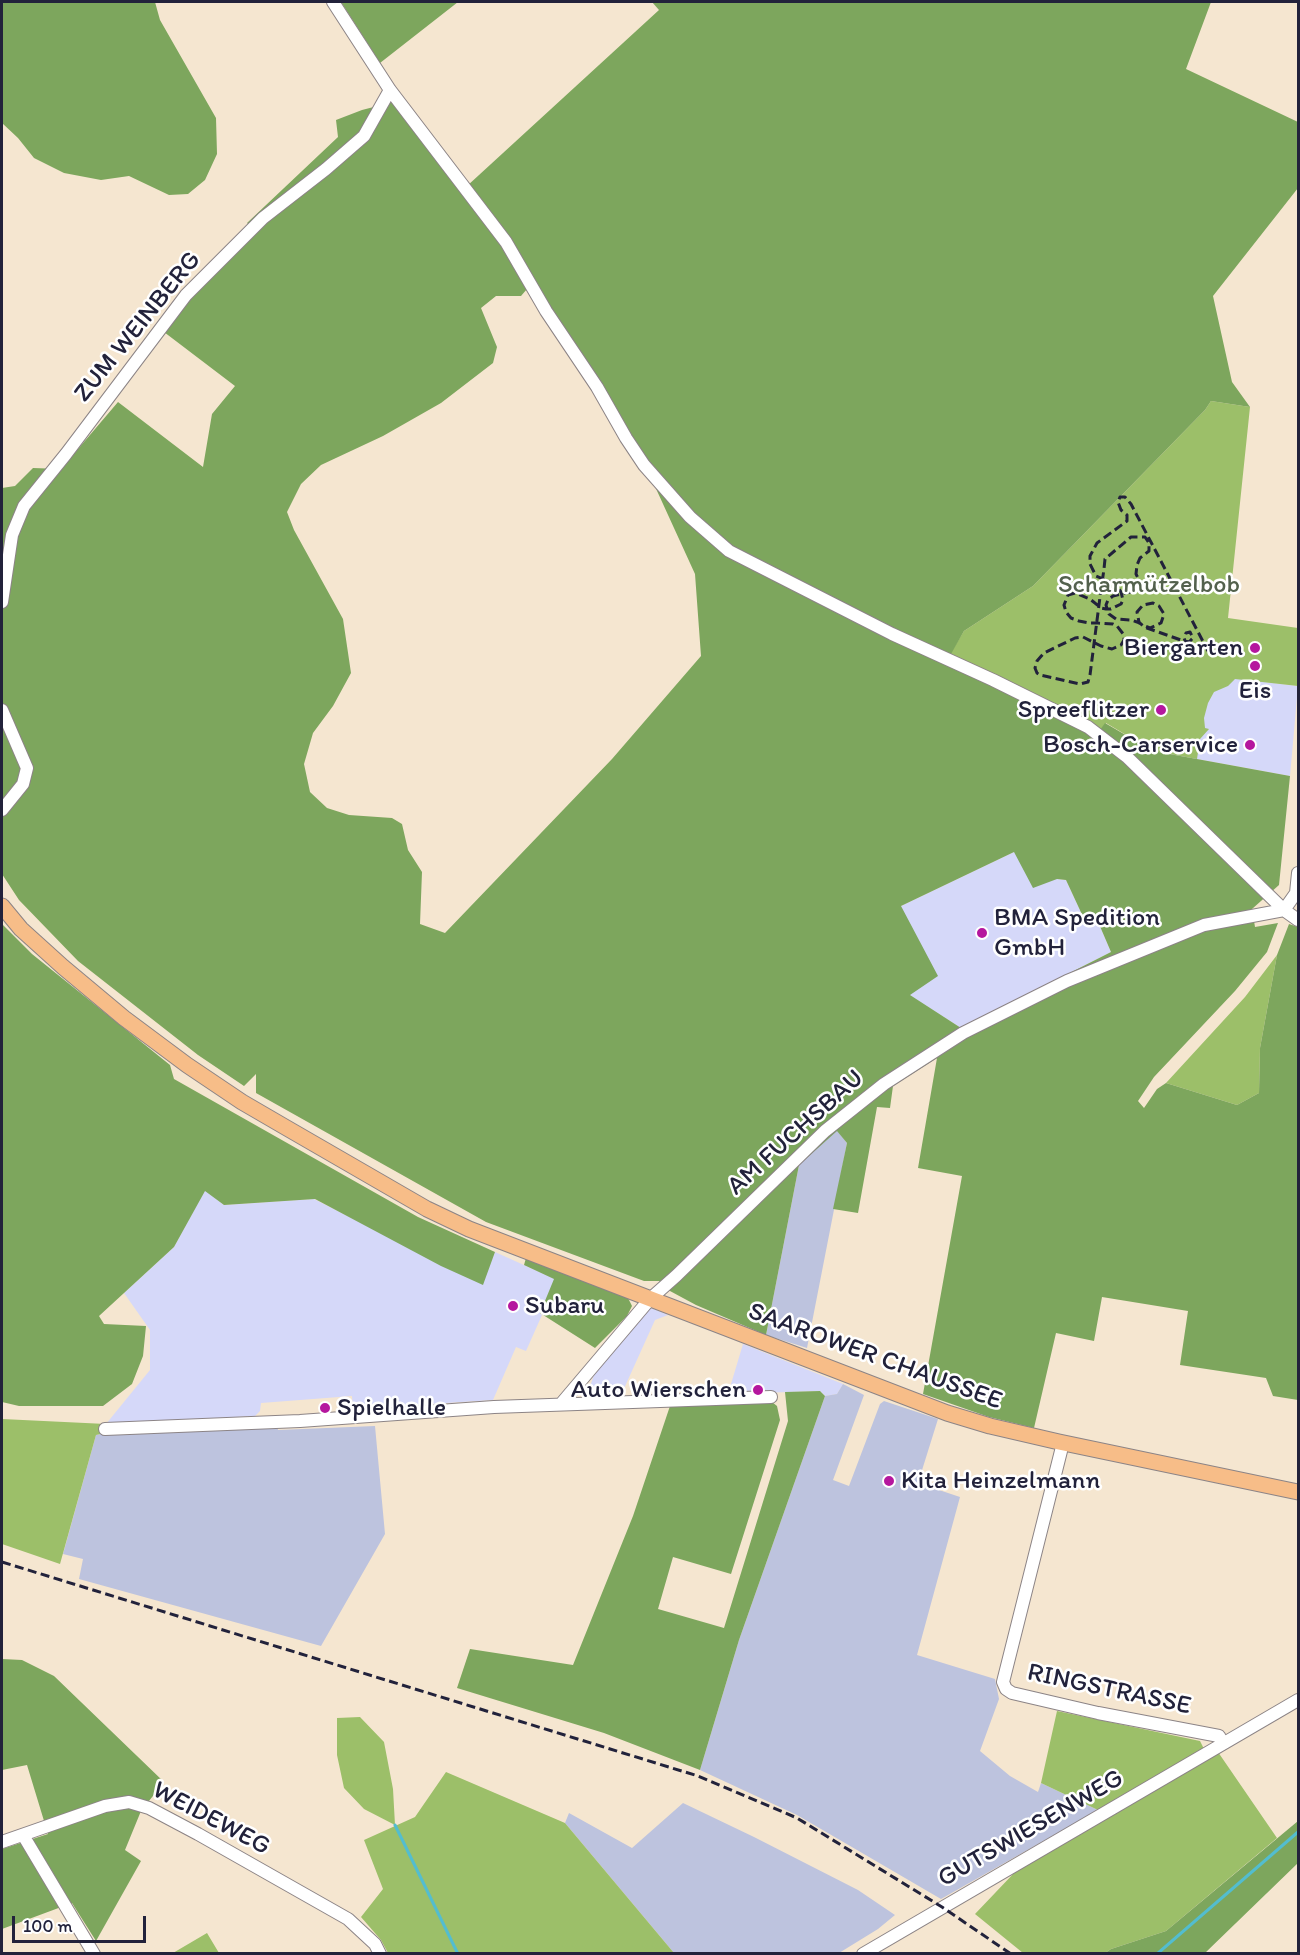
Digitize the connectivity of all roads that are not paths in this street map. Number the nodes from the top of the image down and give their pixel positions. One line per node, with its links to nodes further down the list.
1 (333, 2): 2 (street)
2 (390, 90): 3 (street, ZUM WEINBERG); 8 (street)
3 (2, 602)
4 (2, 710): 5 (street)
5 (2, 810)
6 (1299, 873): 8 (street)
7 (2, 906): 10 (main road, SAAROWER CHAUSSEE)
8 (1284, 910): 9 (street); 10 (street, AM FUCHSBAU)
9 (1299, 920)
10 (650, 1299): 12 (street, AM FUCHSBAU); 14 (main road, SAAROWER CHAUSSEE)
11 (771, 1397): 12 (street)
12 (561, 1404): 13 (street)
13 (105, 1429)
14 (1063, 1443): 15 (main road, SAAROWER CHAUSSEE); 17 (street, RINGSTRASSE)
15 (1299, 1492)
16 (1299, 1700): 17 (street)
17 (1223, 1743): 22 (street, GUTSWIESENWEG)
18 (23, 1835): 19 (street, WEIDEWEG); 20 (street); 21 (street, WEIDEWEG)
19 (2, 1842)
20 (94, 1953)
21 (380, 1953)
22 (863, 1953)

